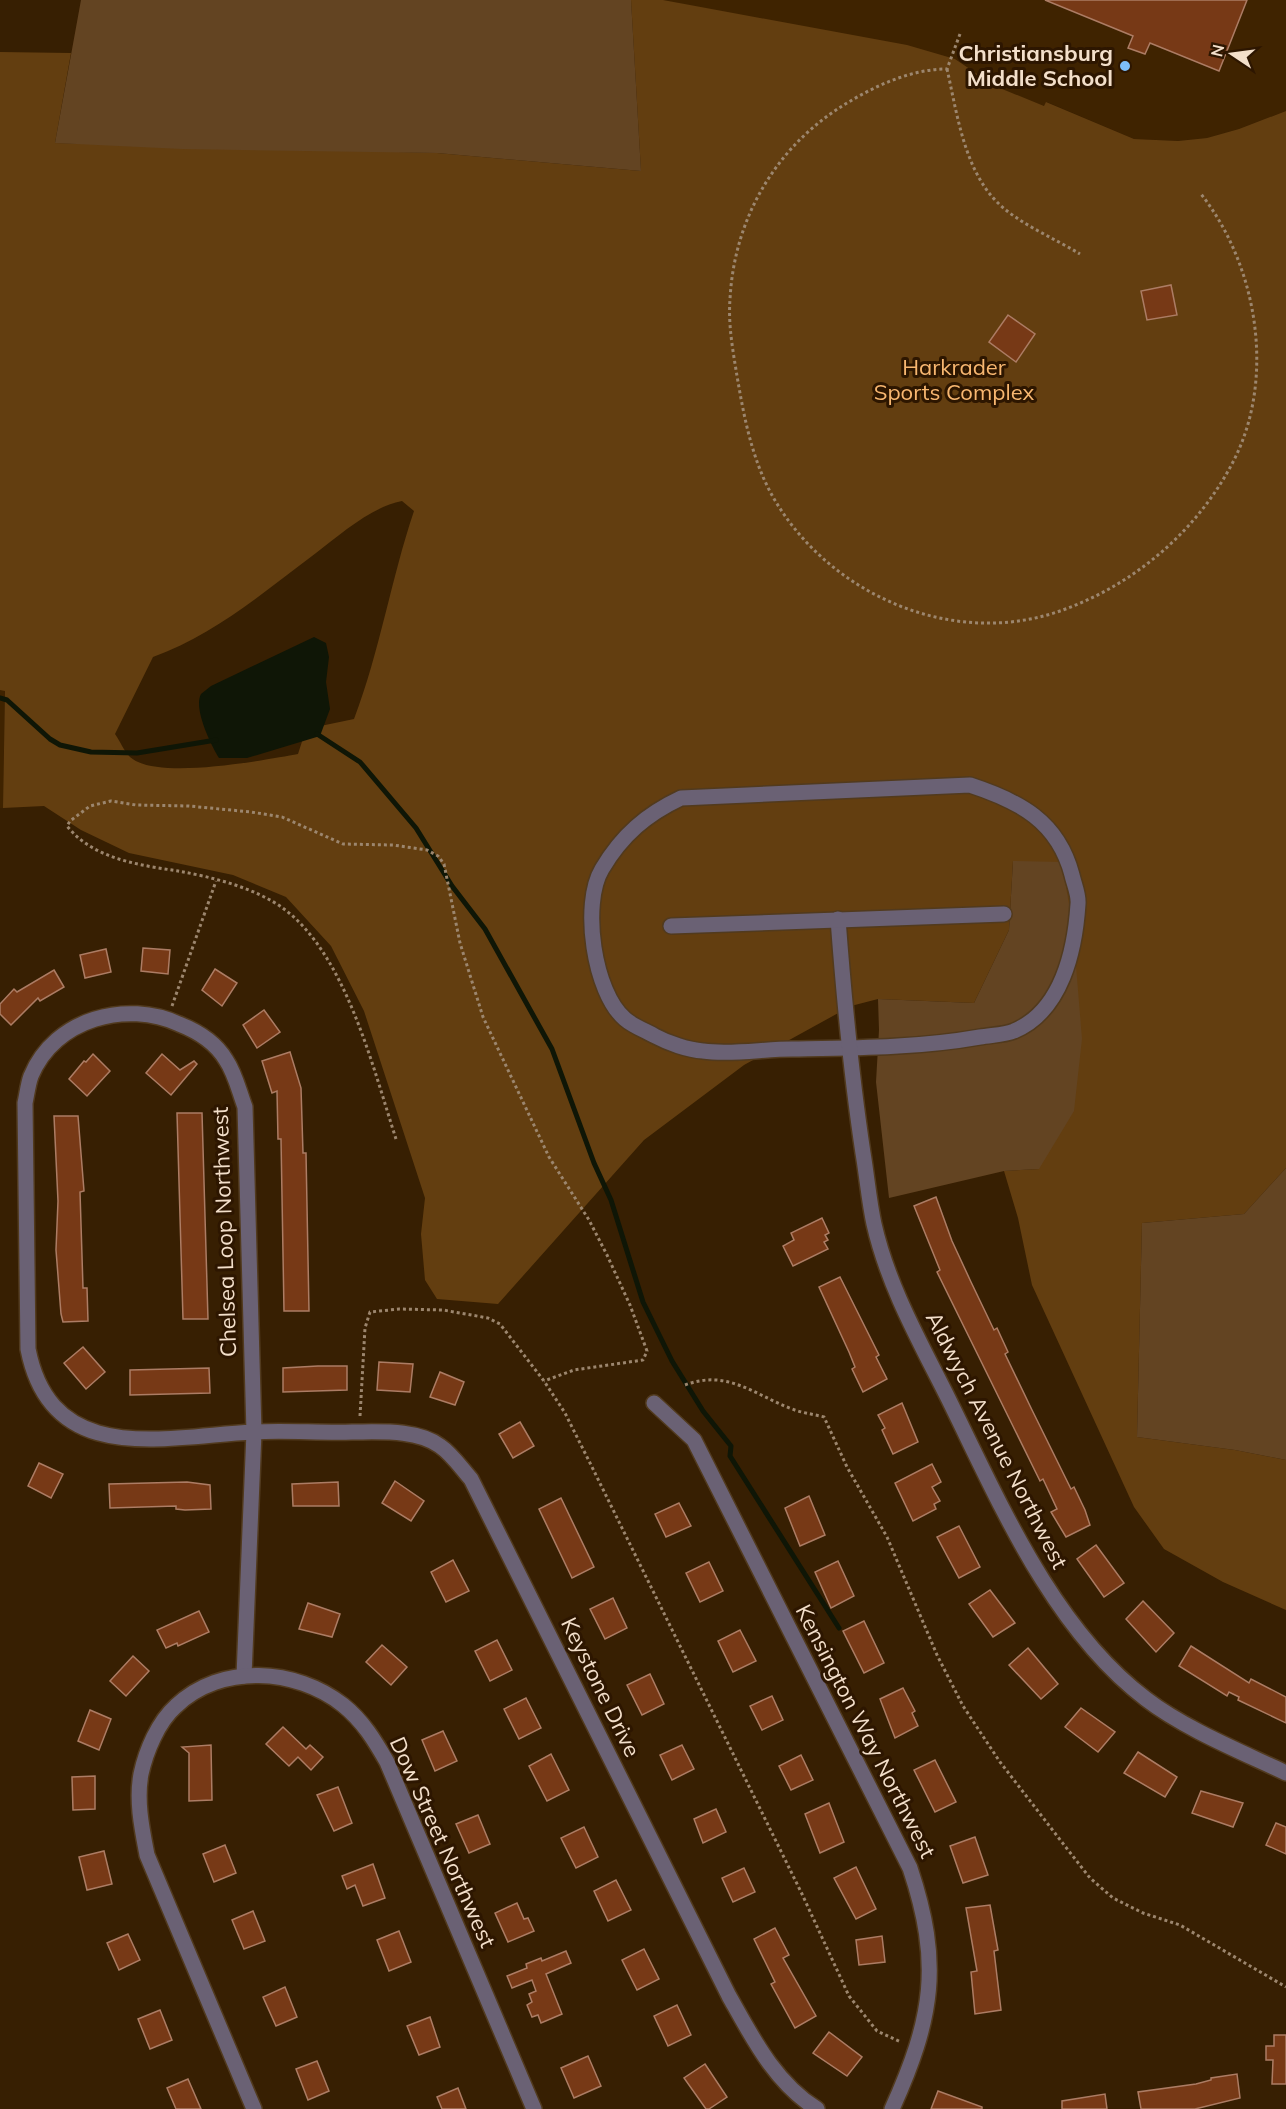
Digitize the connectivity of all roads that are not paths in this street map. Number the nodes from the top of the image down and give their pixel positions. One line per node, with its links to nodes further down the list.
1 (1004, 914): 2 (street)
2 (838, 919): 3 (street); 4 (street, Aldwych Avenue Northwest)
3 (671, 926)
4 (848, 1049): 4 (street); 8 (street, Aldwych Avenue Northwest)
5 (654, 1403): 12 (street, Kensington Way Northwest)
6 (254, 1432): 6 (street, Chelsea Loop Northwest); 7 (street); 11 (street, Keystone Drive)
7 (244, 1676): 9 (street, Dow Street Northwest); 10 (street, Dow Street Northwest)
8 (1286, 1773)
9 (254, 2109)
10 (534, 2109)
11 (817, 2109)
12 (892, 2109)

